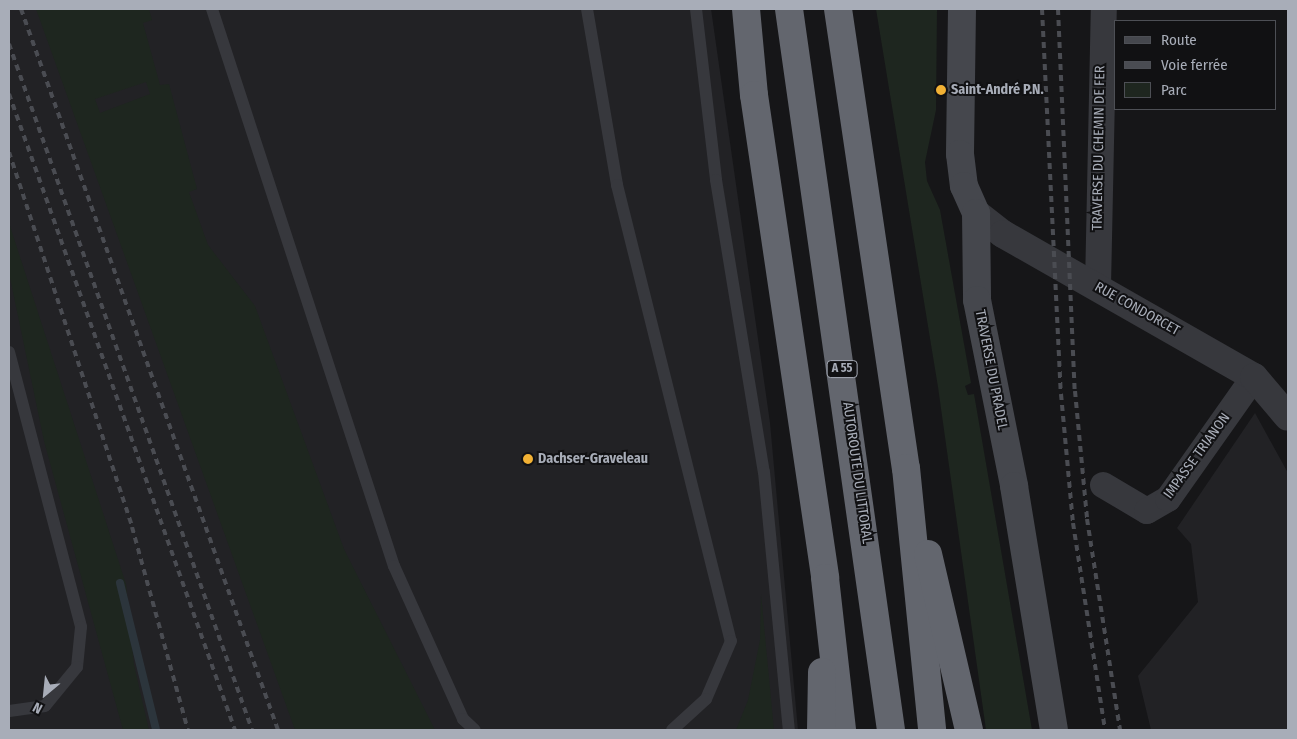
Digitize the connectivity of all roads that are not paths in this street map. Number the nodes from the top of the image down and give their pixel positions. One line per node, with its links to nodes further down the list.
1 (212, 9): 18 (lane)
2 (587, 9): 19 (lane)
3 (696, 9): 20 (lane)
4 (746, 9): 16 (highway)
5 (789, 9): 23 (highway, AUTOROUTE DU LITTORAL / A 55)
6 (838, 9): 14 (highway)
7 (962, 9): 9 (main road, TRAVERSE DU PRADEL)
8 (1104, 9): 10 (street, TRAVERSE DU CHEMIN DE FER)
9 (976, 213): 10 (street, RUE CONDORCET); 26 (main road, TRAVERSE DU PRADEL)
10 (1098, 286): 12 (street, RUE CONDORCET)
11 (9, 352): 17 (lane)
12 (1254, 377): 13 (street, RUE CONDORCET); 15 (street, IMPASSE TRIANON)
13 (1288, 417)
14 (906, 468): 24 (highway); 25 (highway)
15 (1103, 484)
16 (825, 578): 21 (highway); 22 (highway)
17 (9, 711)
18 (475, 730)
19 (672, 730)
20 (789, 730)
21 (821, 730)
22 (842, 730)
23 (891, 730)
24 (932, 730)
25 (969, 730)
26 (1054, 730)

